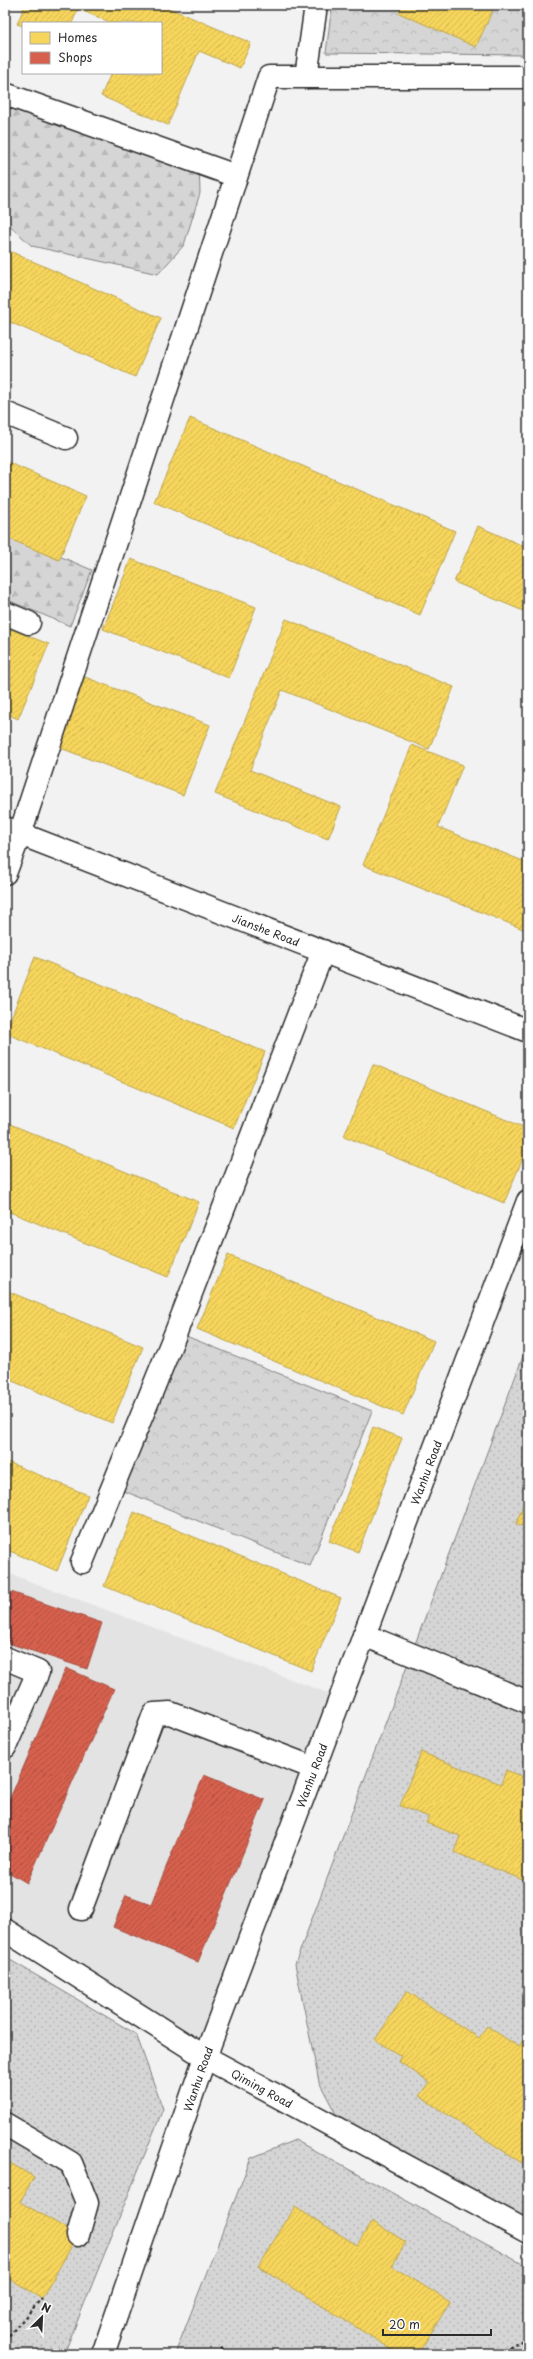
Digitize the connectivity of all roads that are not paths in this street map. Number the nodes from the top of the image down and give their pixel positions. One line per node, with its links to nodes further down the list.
1 (316, 5): 2 (street)
2 (306, 77): 3 (street); 5 (street)
3 (528, 77)
4 (5, 94): 5 (street)
5 (236, 176): 10 (street)
6 (5, 413): 7 (street)
7 (66, 438)
8 (5, 613): 9 (street)
9 (29, 623)
10 (12, 831): 11 (street); 12 (street, Jianshe Road)
11 (5, 873)
12 (323, 951): 13 (street, Jianshe Road); 15 (street)
13 (528, 1030)
14 (528, 1201): 16 (street, Wanhu Road)
15 (82, 1562)
16 (364, 1635): 18 (street); 20 (street, Wanhu Road)
17 (5, 1658): 19 (street)
18 (528, 1702)
19 (5, 1746)
20 (314, 1768): 21 (street); 23 (street, Wanhu Road)
21 (81, 1909)
22 (5, 1930): 23 (street, Qiming Road)
23 (205, 2056): 25 (street, Qiming Road); 27 (street, Wanhu Road)
24 (5, 2124): 26 (street)
25 (528, 2232)
26 (78, 2235)
27 (103, 2354)

